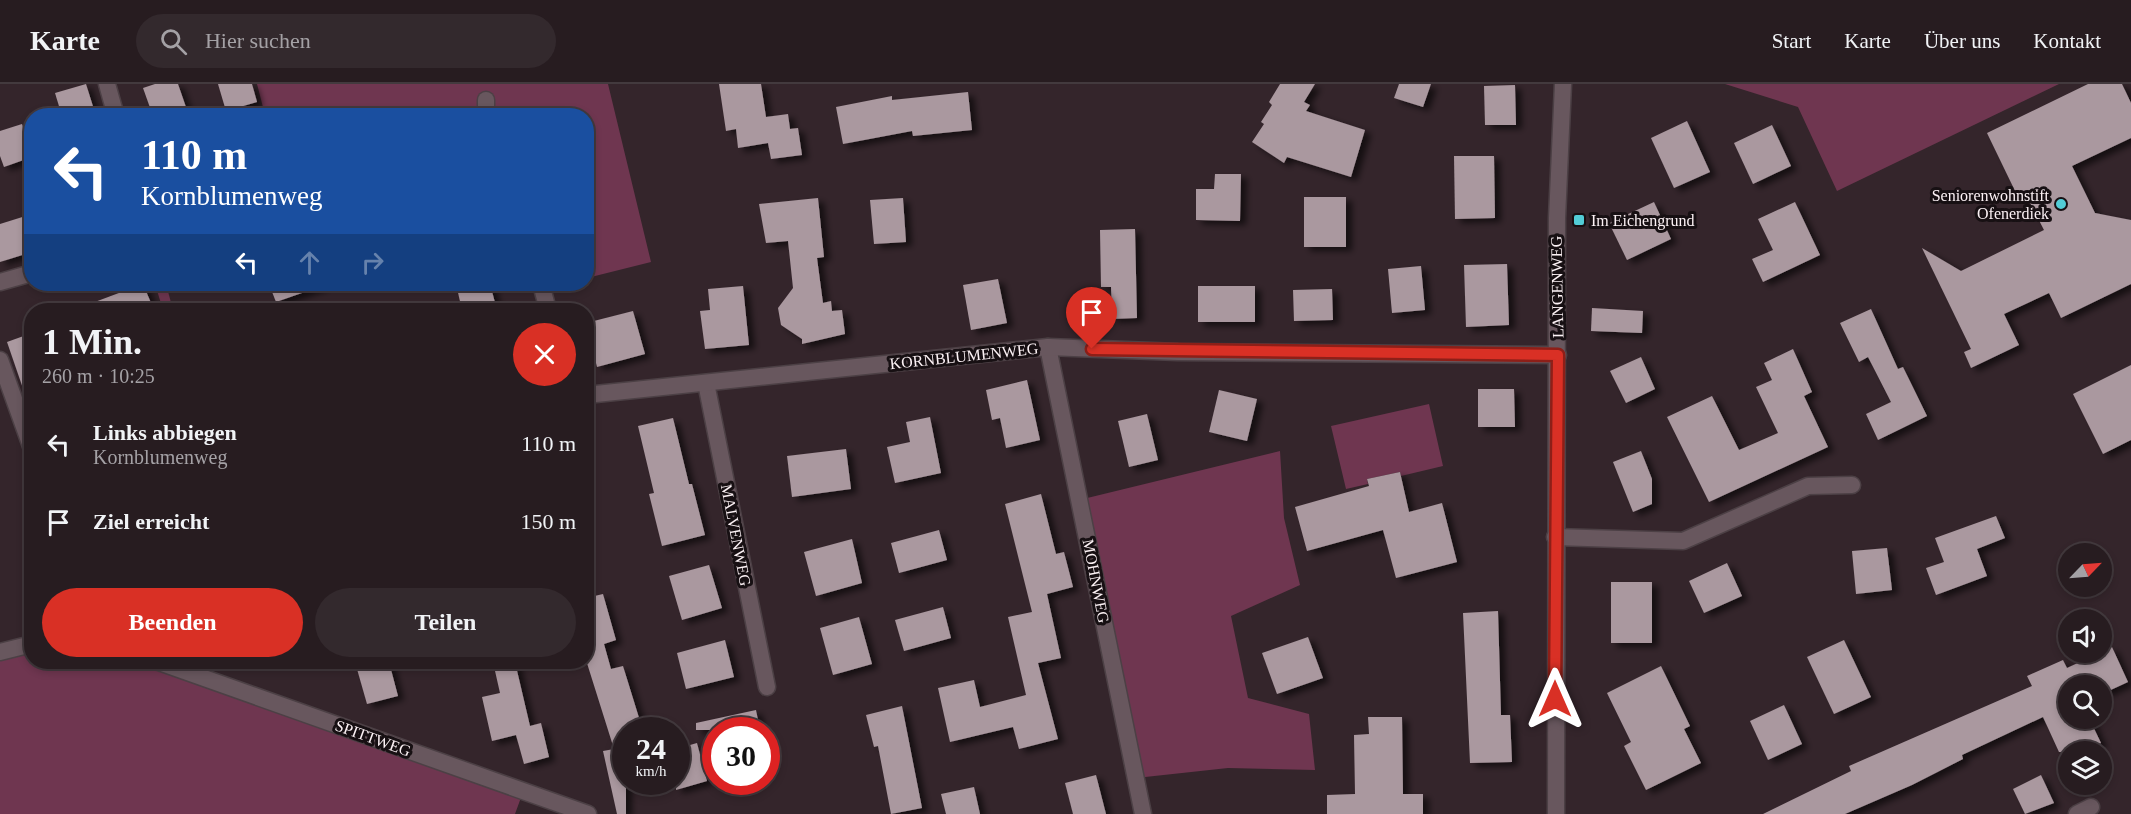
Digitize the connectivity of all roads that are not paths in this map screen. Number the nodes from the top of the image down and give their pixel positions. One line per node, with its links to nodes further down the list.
1 (107, 84): 3 (street)
2 (1563, 84): 7 (street, LANGENWEG)
3 (114, 108)
4 (24, 275): 5 (street)
5 (0, 282)
6 (1048, 348): 7 (street, KORNBLUMENWEG); 9 (street, KORNBLUMENWEG); 19 (street, MOHNWEG)
7 (1558, 355): 13 (street, LANGENWEG)
8 (0, 360): 11 (street)
9 (706, 383): 10 (street, KORNBLUMENWEG); 17 (street, MALVENWEG)
10 (594, 394)
11 (24, 427)
12 (1852, 485): 13 (street)
13 (1555, 537): 20 (street, LANGENWEG)
14 (24, 646): 15 (street)
15 (0, 652)
16 (179, 669): 18 (street, SPITTWEG)
17 (767, 687)
18 (588, 814)
19 (1143, 814)
20 (1556, 814)

